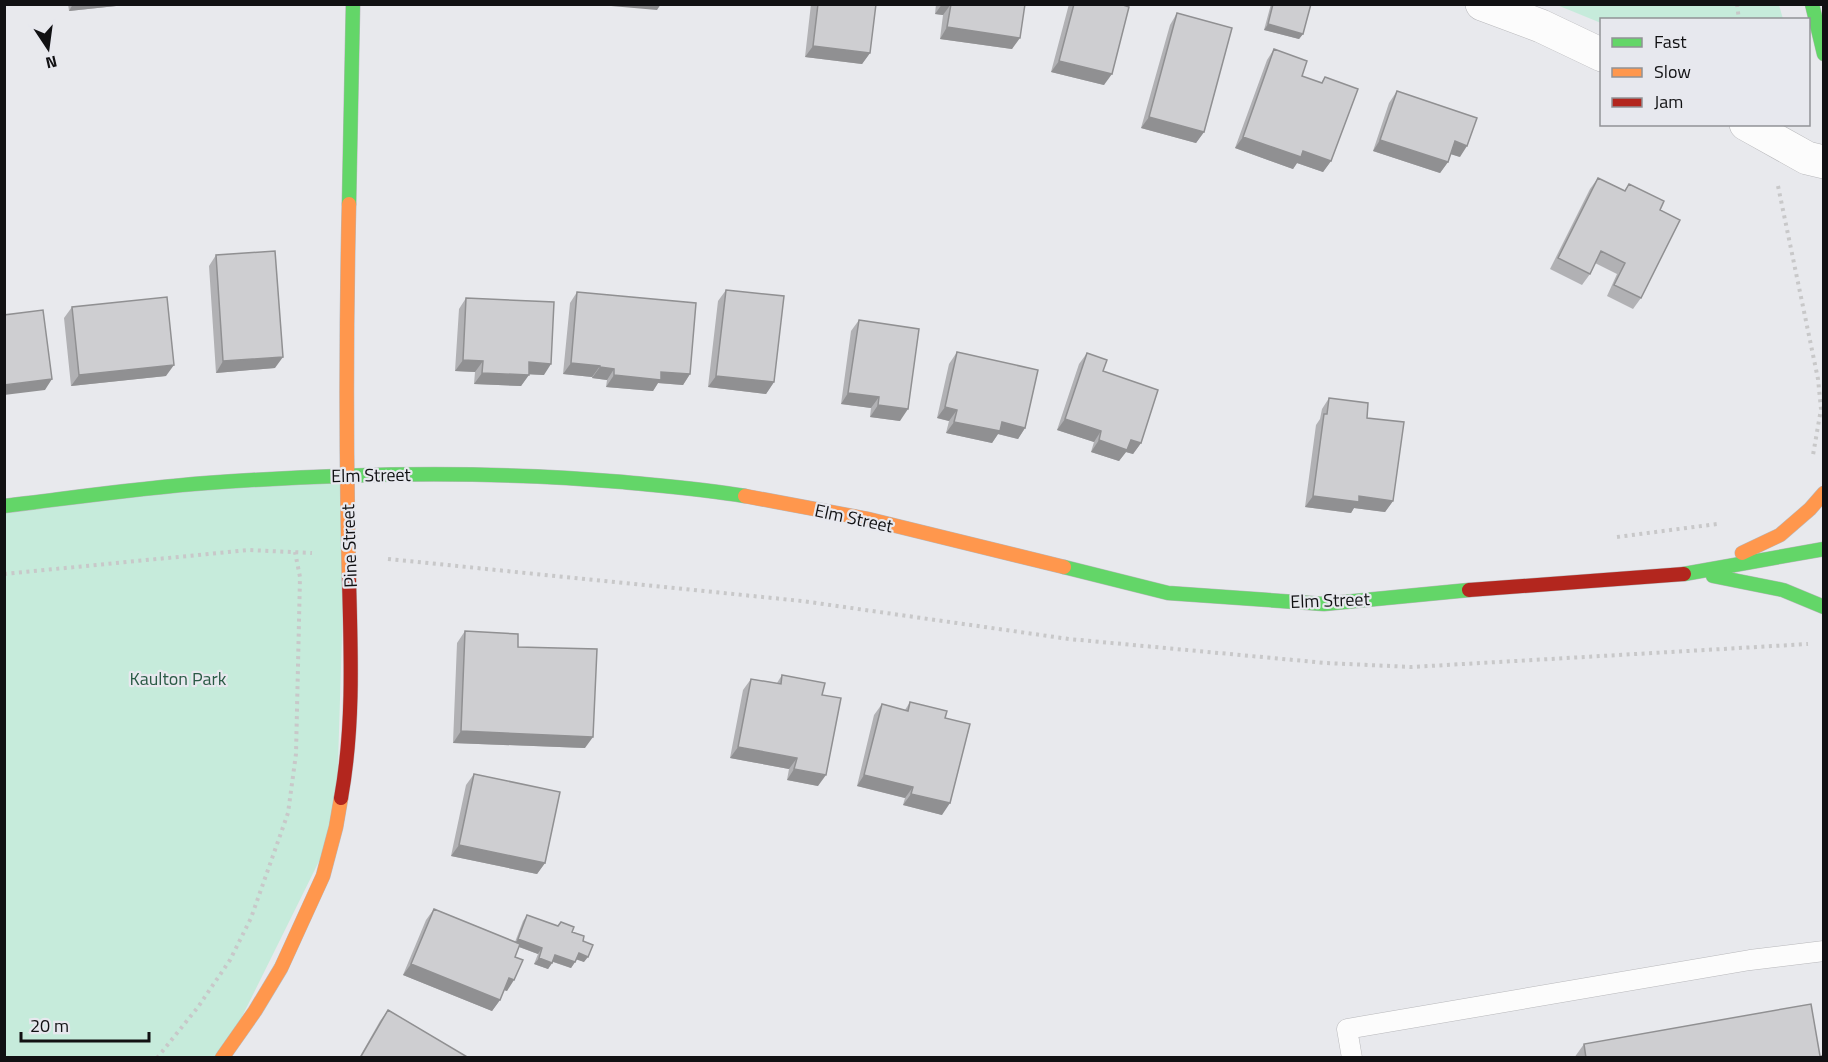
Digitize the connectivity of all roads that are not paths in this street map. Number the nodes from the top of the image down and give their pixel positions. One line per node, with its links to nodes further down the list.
1 (353, 4): 8 (street, Pine Street)
2 (1482, 4): 5 (street)
3 (1812, 4): 4 (street)
4 (1824, 54)
5 (1600, 55)
6 (1750, 126): 7 (street)
7 (1824, 162)
8 (347, 475): 10 (street, Elm Street); 12 (street, Elm Street); 15 (street, Pine Street)
9 (1824, 493): 12 (street)
10 (4, 506)
11 (1824, 549): 12 (street, Elm Street)
12 (1697, 573): 13 (street, Elm Street)
13 (1824, 607)
14 (1824, 951): 16 (lane)
15 (222, 1058)
16 (1352, 1058)

